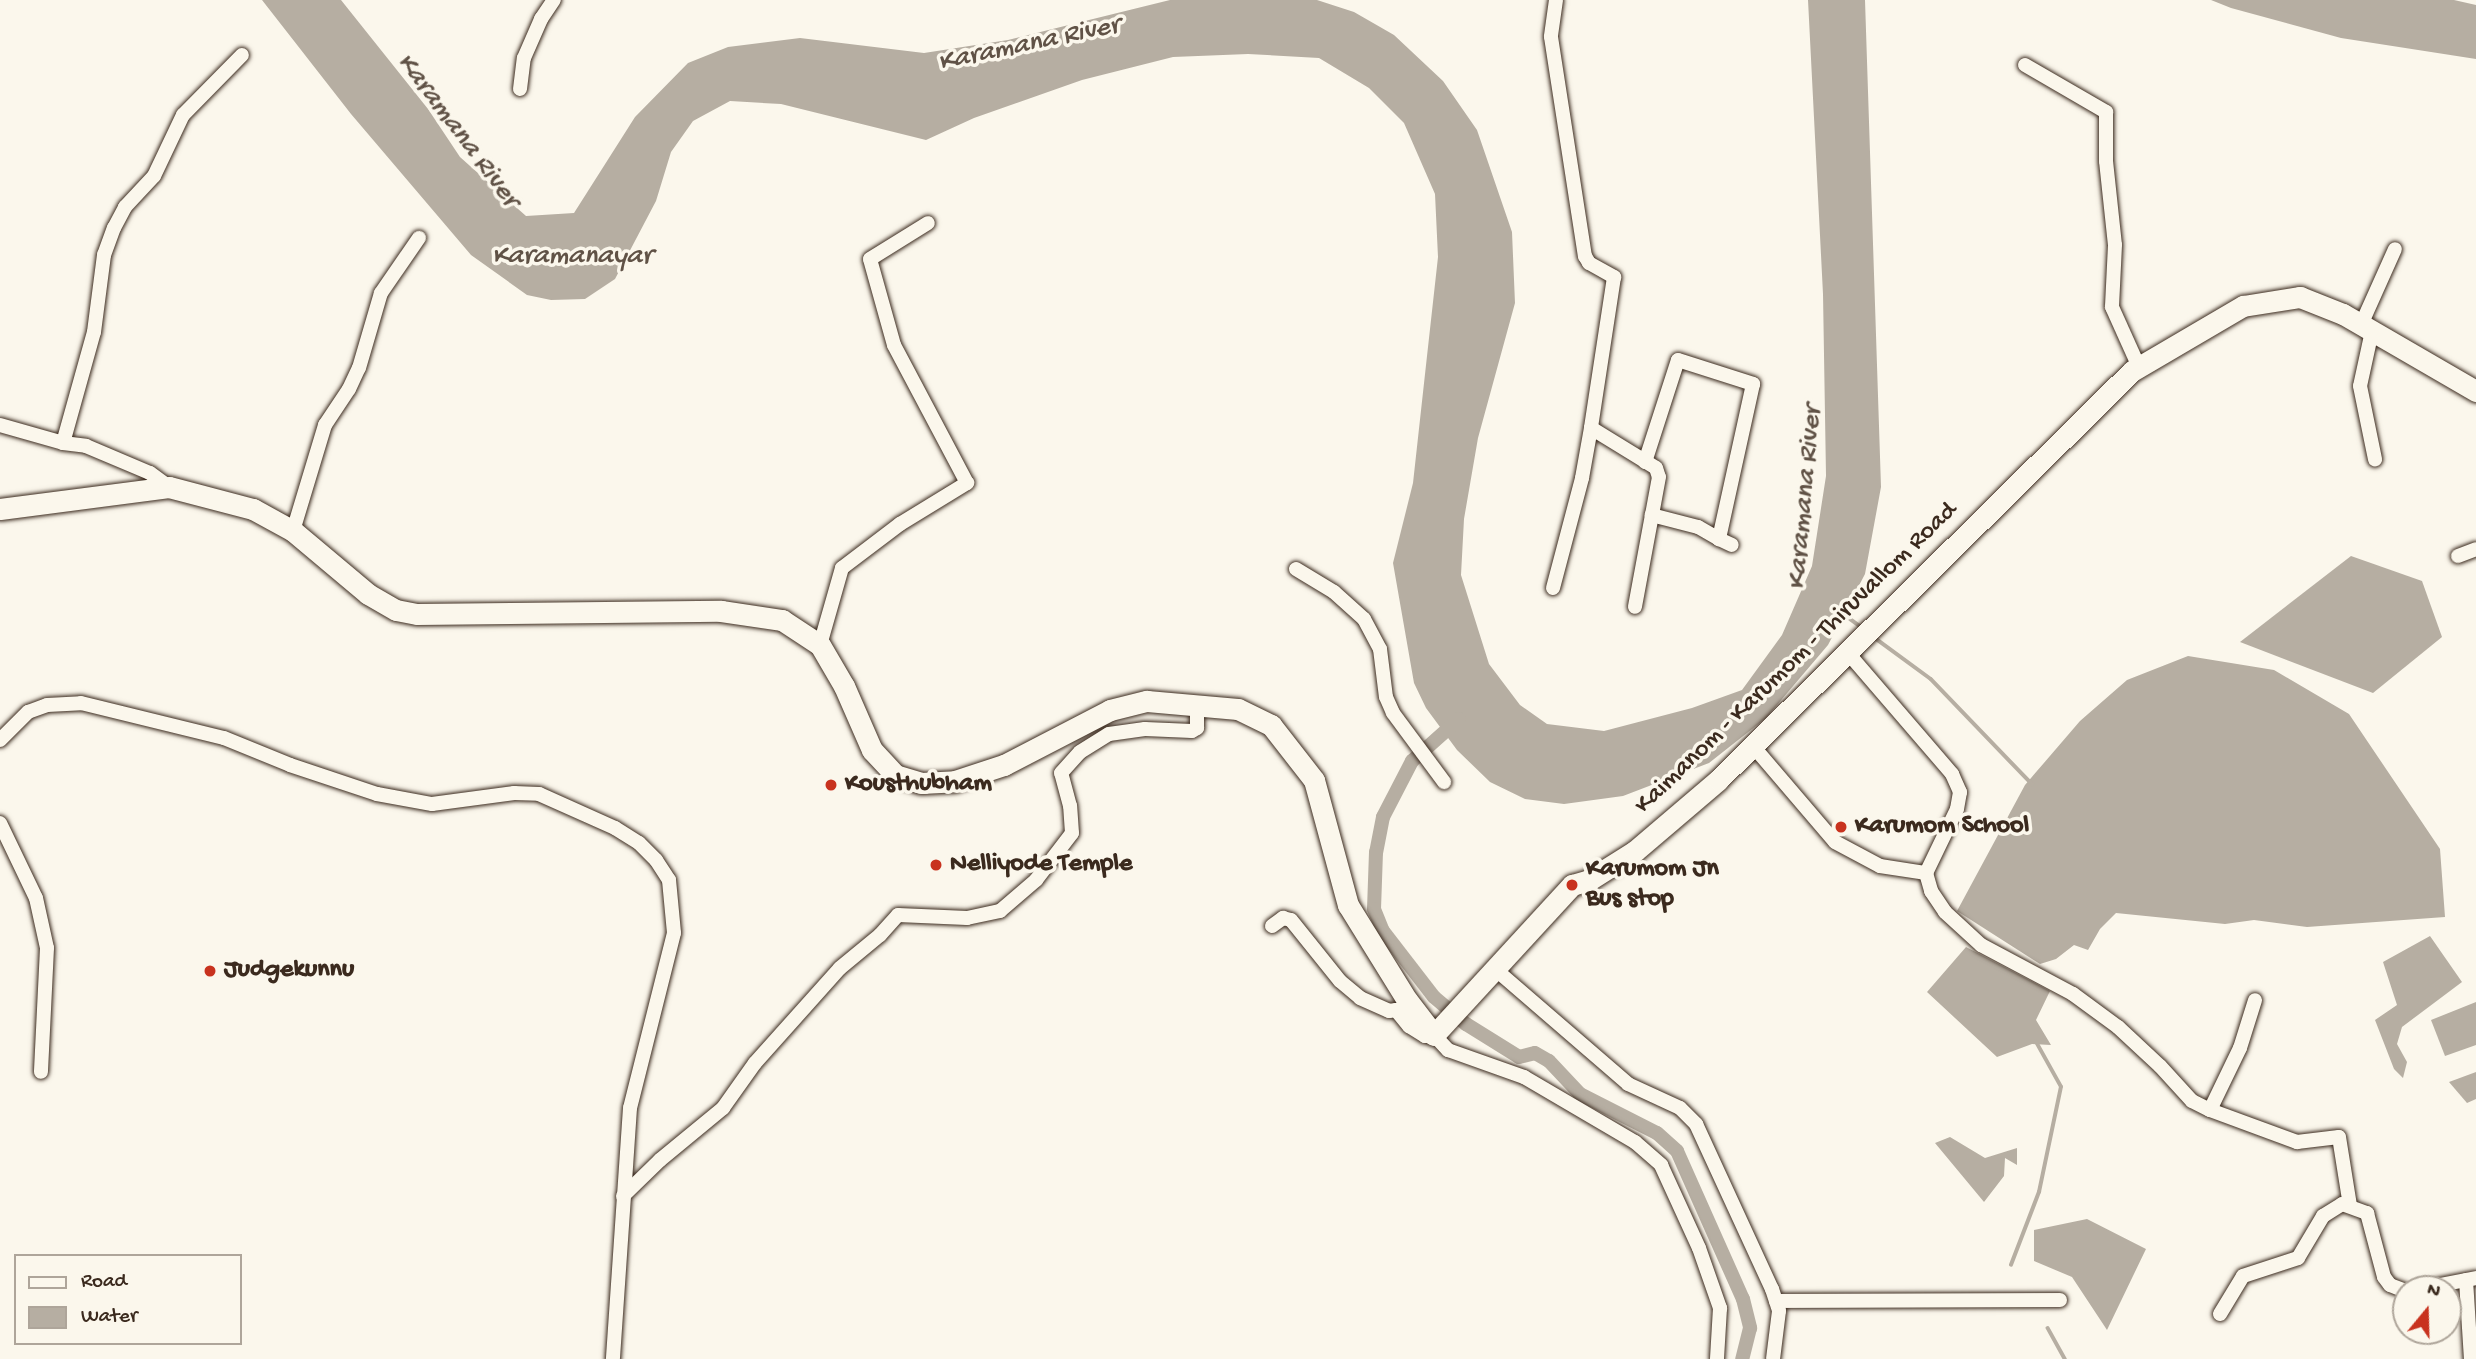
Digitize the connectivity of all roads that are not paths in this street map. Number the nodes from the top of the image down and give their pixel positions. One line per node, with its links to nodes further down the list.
1 (554, 0): 5 (street)
2 (1556, 0): 13 (street)
3 (242, 55): 14 (street)
4 (2025, 65): 10 (street)
5 (520, 89)
6 (928, 223): 26 (street)
7 (419, 238): 20 (street)
8 (2395, 249): 9 (street)
9 (2366, 328): 10 (main road, Kaimanom - Karumom - Thiruvallom Road); 11 (main road, Kaimanom - Karumom - Thiruvallom Road); 15 (street)
10 (2138, 367): 27 (main road, Kaimanom - Karumom - Thiruvallom Road)
11 (2476, 391)
12 (0, 425): 14 (street)
13 (1591, 428): 16 (street); 24 (street)
14 (63, 443): 17 (street)
15 (2375, 458)
16 (1645, 462): 19 (street); 19 (street)
17 (169, 487): 18 (main road); 20 (main road)
18 (0, 509)
19 (1652, 515): 25 (street)
20 (293, 531): 26 (main road)
21 (2476, 549): 22 (street)
22 (2458, 556)
23 (1296, 569): 31 (street)
24 (1553, 588)
25 (1635, 607)
26 (820, 645): 28 (main road)
27 (1848, 653): 30 (main road, Kaimanom - Karumom - Thiruvallom Road); 33 (street)
28 (1197, 703): 37 (main road); 40 (street)
29 (0, 740): 40 (street)
30 (1753, 746): 33 (street); 35 (main road, Kaimanom - Karumom - Thiruvallom Road)
31 (1444, 782)
32 (0, 823): 38 (street)
33 (1926, 873): 39 (street)
34 (1272, 926): 37 (street)
35 (1495, 968): 37 (main road, Kaimanom - Karumom - Thiruvallom Road); 45 (street)
36 (2255, 1000): 39 (street)
37 (1434, 1035): 48 (street)
38 (41, 1072)
39 (2210, 1110): 41 (street)
40 (623, 1196): 47 (street)
41 (2350, 1206): 43 (street); 46 (street)
42 (2471, 1279): 50 (street)
43 (2392, 1286)
44 (2060, 1300): 45 (street)
45 (1776, 1301): 49 (street)
46 (2220, 1314)
47 (613, 1359)
48 (1717, 1359)
49 (1773, 1359)
50 (2471, 1359)

